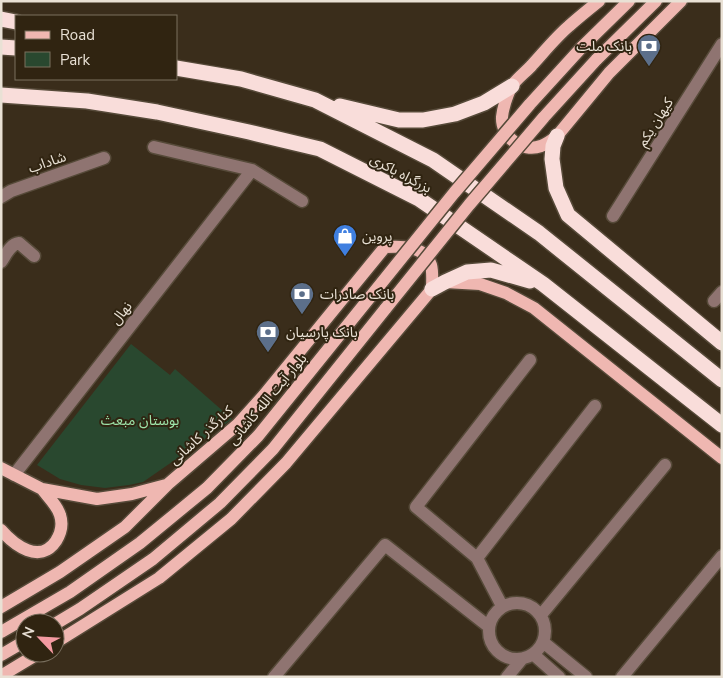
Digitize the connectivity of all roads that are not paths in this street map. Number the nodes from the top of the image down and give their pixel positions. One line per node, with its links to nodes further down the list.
1 (599, 1): 11 (main road)
2 (629, 1): 44 (main road, بلوار آیت الله کاشانی, bridge)
3 (656, 1): 42 (main road, bridge)
4 (681, 1): 14 (main road)
5 (1, 19): 6 (highway)
6 (15, 22)
7 (722, 44): 20 (street, کیهان یکم)
8 (1, 47): 9 (highway)
9 (15, 48)
10 (178, 68): 13 (highway, بزرگراه باکری)
11 (512, 86): 13 (highway); 14 (main road)
12 (1, 95): 23 (highway, بزرگراه باکری)
13 (315, 100): 27 (highway, بزرگراه باکری)
14 (557, 136): 25 (highway)
15 (154, 147): 17 (street)
16 (104, 158): 18 (street, شاداب)
17 (252, 170): 19 (street); 33 (street, نهال)
18 (1, 197)
19 (302, 201)
20 (613, 216)
21 (34, 256): 22 (street)
22 (1, 262)
23 (543, 284): 24 (highway); 29 (highway, بزرگراه باکری)
24 (438, 285): 30 (main road); 34 (main road, کنارگذر کاشانی); 45 (main road)
25 (722, 343)
26 (530, 360): 38 (street)
27 (722, 380)
28 (595, 406): 38 (street)
29 (722, 425)
30 (722, 458)
31 (665, 466): 41 (street)
32 (1, 468): 33 (main road)
33 (14, 475): 35 (main road)
34 (168, 484): 35 (main road); 40 (main road, کنارگذر کاشانی)
35 (42, 489): 36 (main road)
36 (1, 530)
37 (722, 556): 56 (street)
38 (476, 558): 39 (street)
39 (502, 606): 41 (street); 43 (street)
40 (1, 608)
41 (541, 615): 46 (street)
42 (65, 618)
43 (488, 626): 49 (street); 52 (street)
44 (1, 632)
45 (65, 637)
46 (543, 642): 49 (street); 55 (street)
47 (15, 647): 48 (main road)
48 (1, 655)
49 (527, 656): 53 (street); 54 (street)
50 (22, 663): 51 (main road)
51 (1, 676)
52 (274, 677)
53 (507, 677)
54 (559, 677)
55 (586, 677)
56 (622, 677)

